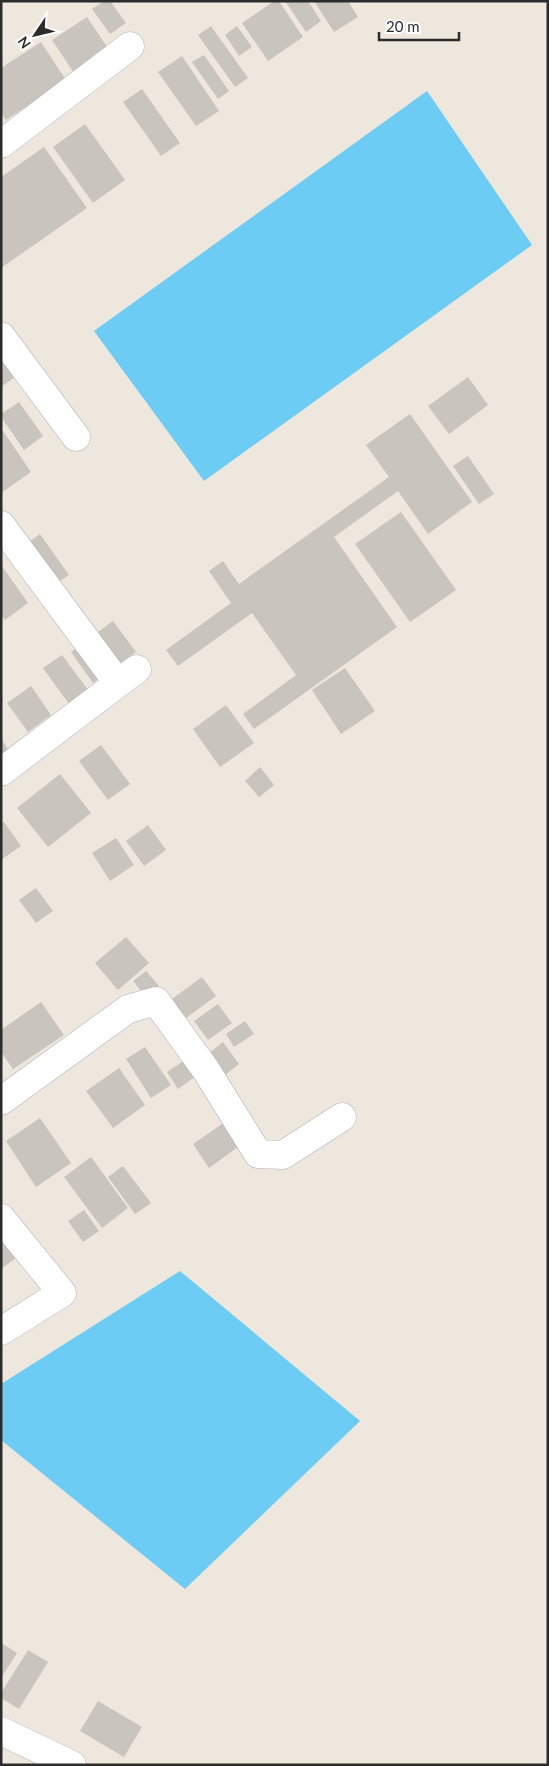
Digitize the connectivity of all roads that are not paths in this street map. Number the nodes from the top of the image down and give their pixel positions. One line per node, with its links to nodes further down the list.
1 (130, 46): 2 (street)
2 (1, 144)
3 (1, 336): 4 (street)
4 (76, 437)
5 (1, 525): 6 (street)
6 (1, 772)
7 (1, 1101): 8 (street)
8 (342, 1117)
9 (1, 1218): 10 (street)
10 (1, 1331)
11 (1, 1731): 12 (street)
12 (72, 1765)

